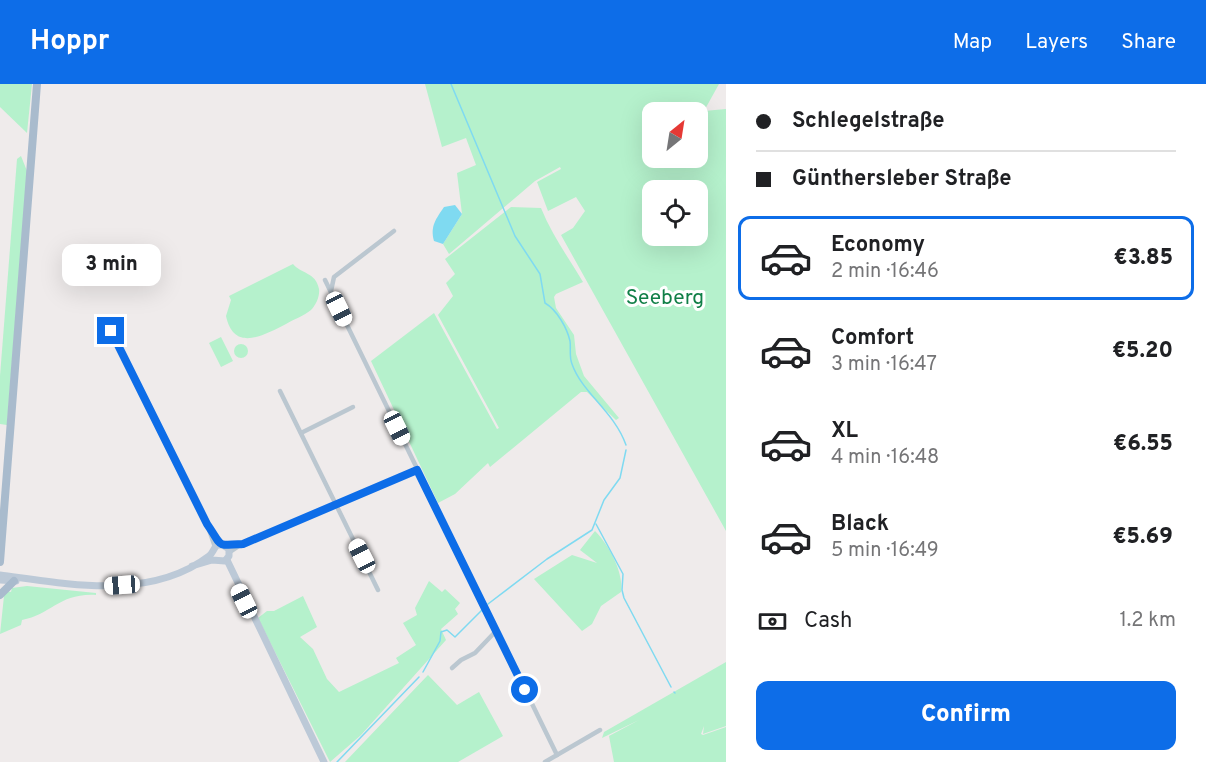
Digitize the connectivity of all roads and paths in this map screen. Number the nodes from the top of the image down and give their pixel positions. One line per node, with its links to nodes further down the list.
1 (37, 84): 12 (main road)
2 (394, 231): 4 (street)
3 (325, 280): 4 (street)
4 (331, 292): 9 (street)
5 (106, 320): 11 (street)
6 (280, 391): 8 (street)
7 (353, 407): 8 (street)
8 (301, 433): 10 (street)
9 (417, 470): 10 (street); 18 (street)
10 (336, 503): 11 (street); 16 (street)
11 (221, 553): 15 (main road); 22 (main road)
12 (0, 560)
13 (0, 575): 15 (main road)
14 (0, 580): 15 (main road)
15 (17, 580): 17 (main road)
16 (378, 590)
17 (0, 595)
18 (496, 631): 19 (street); 21 (street)
19 (452, 668)
20 (600, 730): 21 (street)
21 (557, 755): 23 (street)
22 (324, 762)
23 (545, 762)

